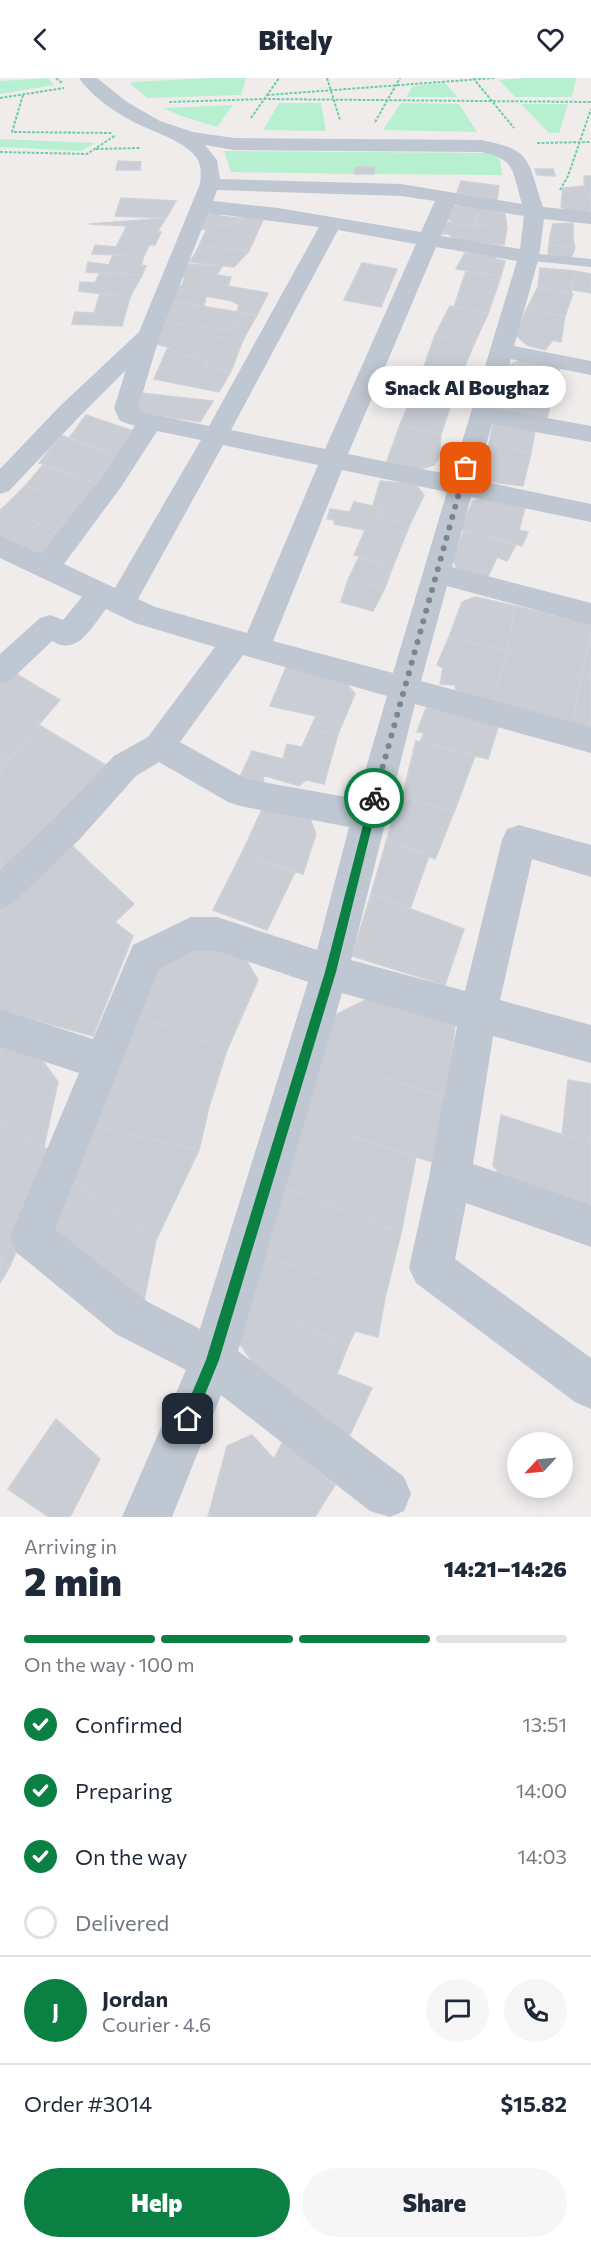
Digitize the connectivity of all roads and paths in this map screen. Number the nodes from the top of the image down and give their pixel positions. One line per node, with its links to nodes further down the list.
1 (87, 78): 18 (street)
2 (279, 78): 11 (path)
3 (327, 78): 9 (path)
4 (400, 78): 7 (path)
5 (494, 78): 6 (path)
6 (473, 79): 7 (path); 16 (path)
7 (396, 85): 9 (path); 15 (path)
8 (68, 87): 10 (path)
9 (331, 90): 11 (path); 14 (path)
10 (22, 95): 12 (path); 27 (path)
11 (267, 95): 13 (path)
12 (0, 98)
13 (264, 99): 14 (path); 18 (path); 25 (path)
14 (334, 100): 15 (path); 26 (path)
15 (388, 100): 16 (path); 26 (path)
16 (492, 101): 17 (path); 21 (path)
17 (591, 102)
18 (117, 104): 20 (street)
19 (591, 109): 22 (path)
20 (176, 135): 25 (street); 30 (street)
21 (519, 135)
22 (580, 142): 23 (path); 24 (path); 32 (path)
23 (591, 142)
24 (537, 143)
25 (234, 144): 26 (street)
26 (355, 145): 32 (street)
27 (96, 148): 28 (path); 29 (path)
28 (142, 148)
29 (0, 152)
30 (206, 195): 31 (street); 34 (street); 38 (street)
31 (447, 197): 32 (street); 35 (street)
32 (535, 212): 33 (street); 36 (street)
33 (591, 218)
34 (331, 224): 35 (street); 43 (street)
35 (430, 240): 36 (street); 45 (street)
36 (529, 256): 37 (lane); 39 (street)
37 (591, 263)
38 (149, 335): 42 (street); 46 (street)
39 (501, 350): 40 (street); 41 (street)
40 (591, 368)
41 (482, 414): 44 (street); 47 (street)
42 (151, 422): 43 (street); 50 (street)
43 (216, 434): 45 (street); 52 (street)
44 (591, 434)
45 (334, 458): 47 (street); 54 (street)
46 (0, 485)
47 (461, 485): 48 (street); 51 (street)
48 (591, 513)
49 (0, 546): 50 (street)
50 (46, 568): 52 (street)
51 (436, 573): 53 (street); 56 (street)
52 (111, 598): 54 (street); 55 (street)
53 (591, 614)
54 (246, 645): 56 (street); 58 (street)
55 (0, 672)
56 (406, 689): 57 (street); 59 (street)
57 (591, 740)
58 (159, 746): 59 (street); 61 (street)
59 (369, 816): 62 (street)
60 (591, 861): 63 (street)
61 (0, 893)
62 (330, 972): 63 (street); 66 (street); 69 (street)
63 (478, 1013): 65 (street); 67 (street)
64 (0, 1028): 66 (street)
65 (591, 1044)
66 (102, 1061): 69 (street)
67 (450, 1177): 68 (street); 70 (street)
68 (591, 1226)
69 (213, 1360): 71 (street); 72 (street)
70 (591, 1386)
71 (387, 1494)
72 (147, 1517)

